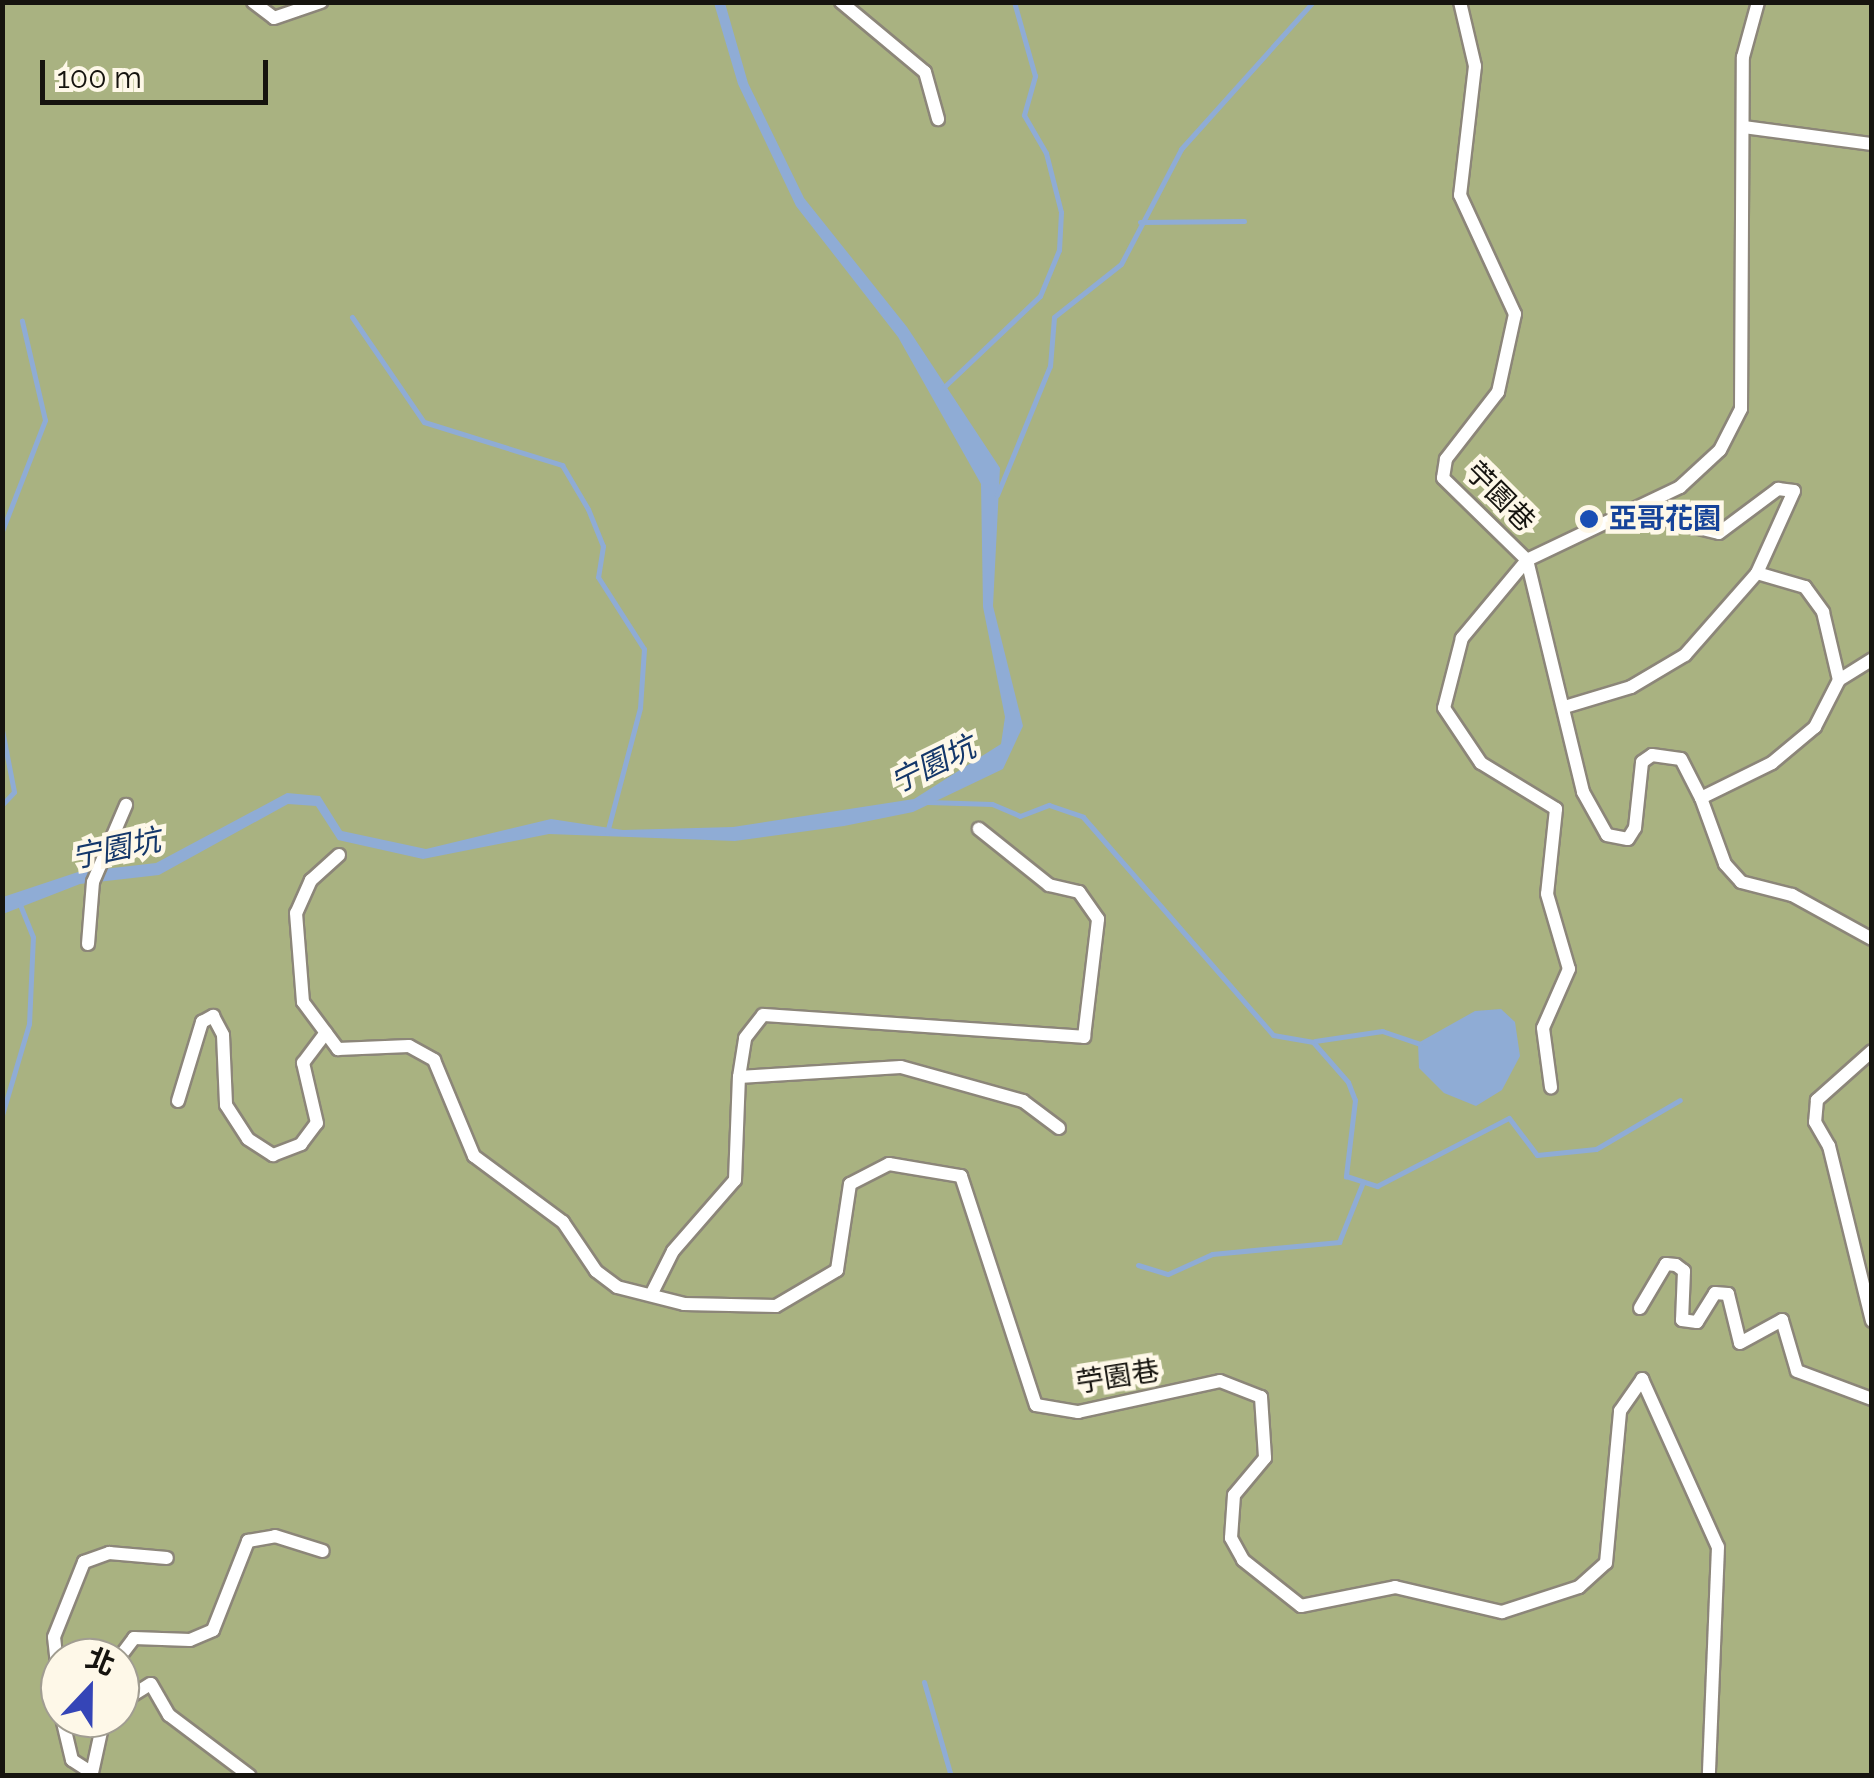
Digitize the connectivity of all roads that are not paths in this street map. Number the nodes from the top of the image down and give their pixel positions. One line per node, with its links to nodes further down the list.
1 (253, 2): 2 (street)
2 (320, 2)
3 (841, 2): 6 (street)
4 (1460, 2): 10 (street, 苧園巷)
5 (1758, 2): 7 (street, 苧園巷)
6 (938, 118)
7 (1744, 128): 8 (street); 9 (street, 苧園巷)
8 (1872, 144)
9 (1637, 513): 10 (street, 苧園巷); 11 (street)
10 (1527, 560): 14 (street); 24 (street)
11 (1756, 572): 13 (street); 14 (street)
12 (1872, 659): 13 (street)
13 (1838, 680): 15 (street)
14 (1568, 706): 15 (street)
15 (1701, 798): 19 (street)
16 (126, 805): 20 (street)
17 (980, 829): 23 (street)
18 (338, 855): 21 (street)
19 (1872, 939)
20 (88, 944)
21 (326, 1033): 25 (street); 27 (street, 苧園巷)
22 (1872, 1051): 29 (street)
23 (739, 1077): 26 (street); 27 (street)
24 (1551, 1087)
25 (178, 1101)
26 (1059, 1128)
27 (652, 1295): 39 (street, 苧園巷)
28 (1640, 1308): 30 (street)
29 (1872, 1321)
30 (1872, 1399)
31 (323, 1551): 34 (street)
32 (167, 1558): 33 (street)
33 (54, 1638)
34 (140, 1638)
35 (140, 1690): 38 (street)
36 (67, 1738): 37 (street)
37 (100, 1738)
38 (250, 1776)
39 (1708, 1776)

